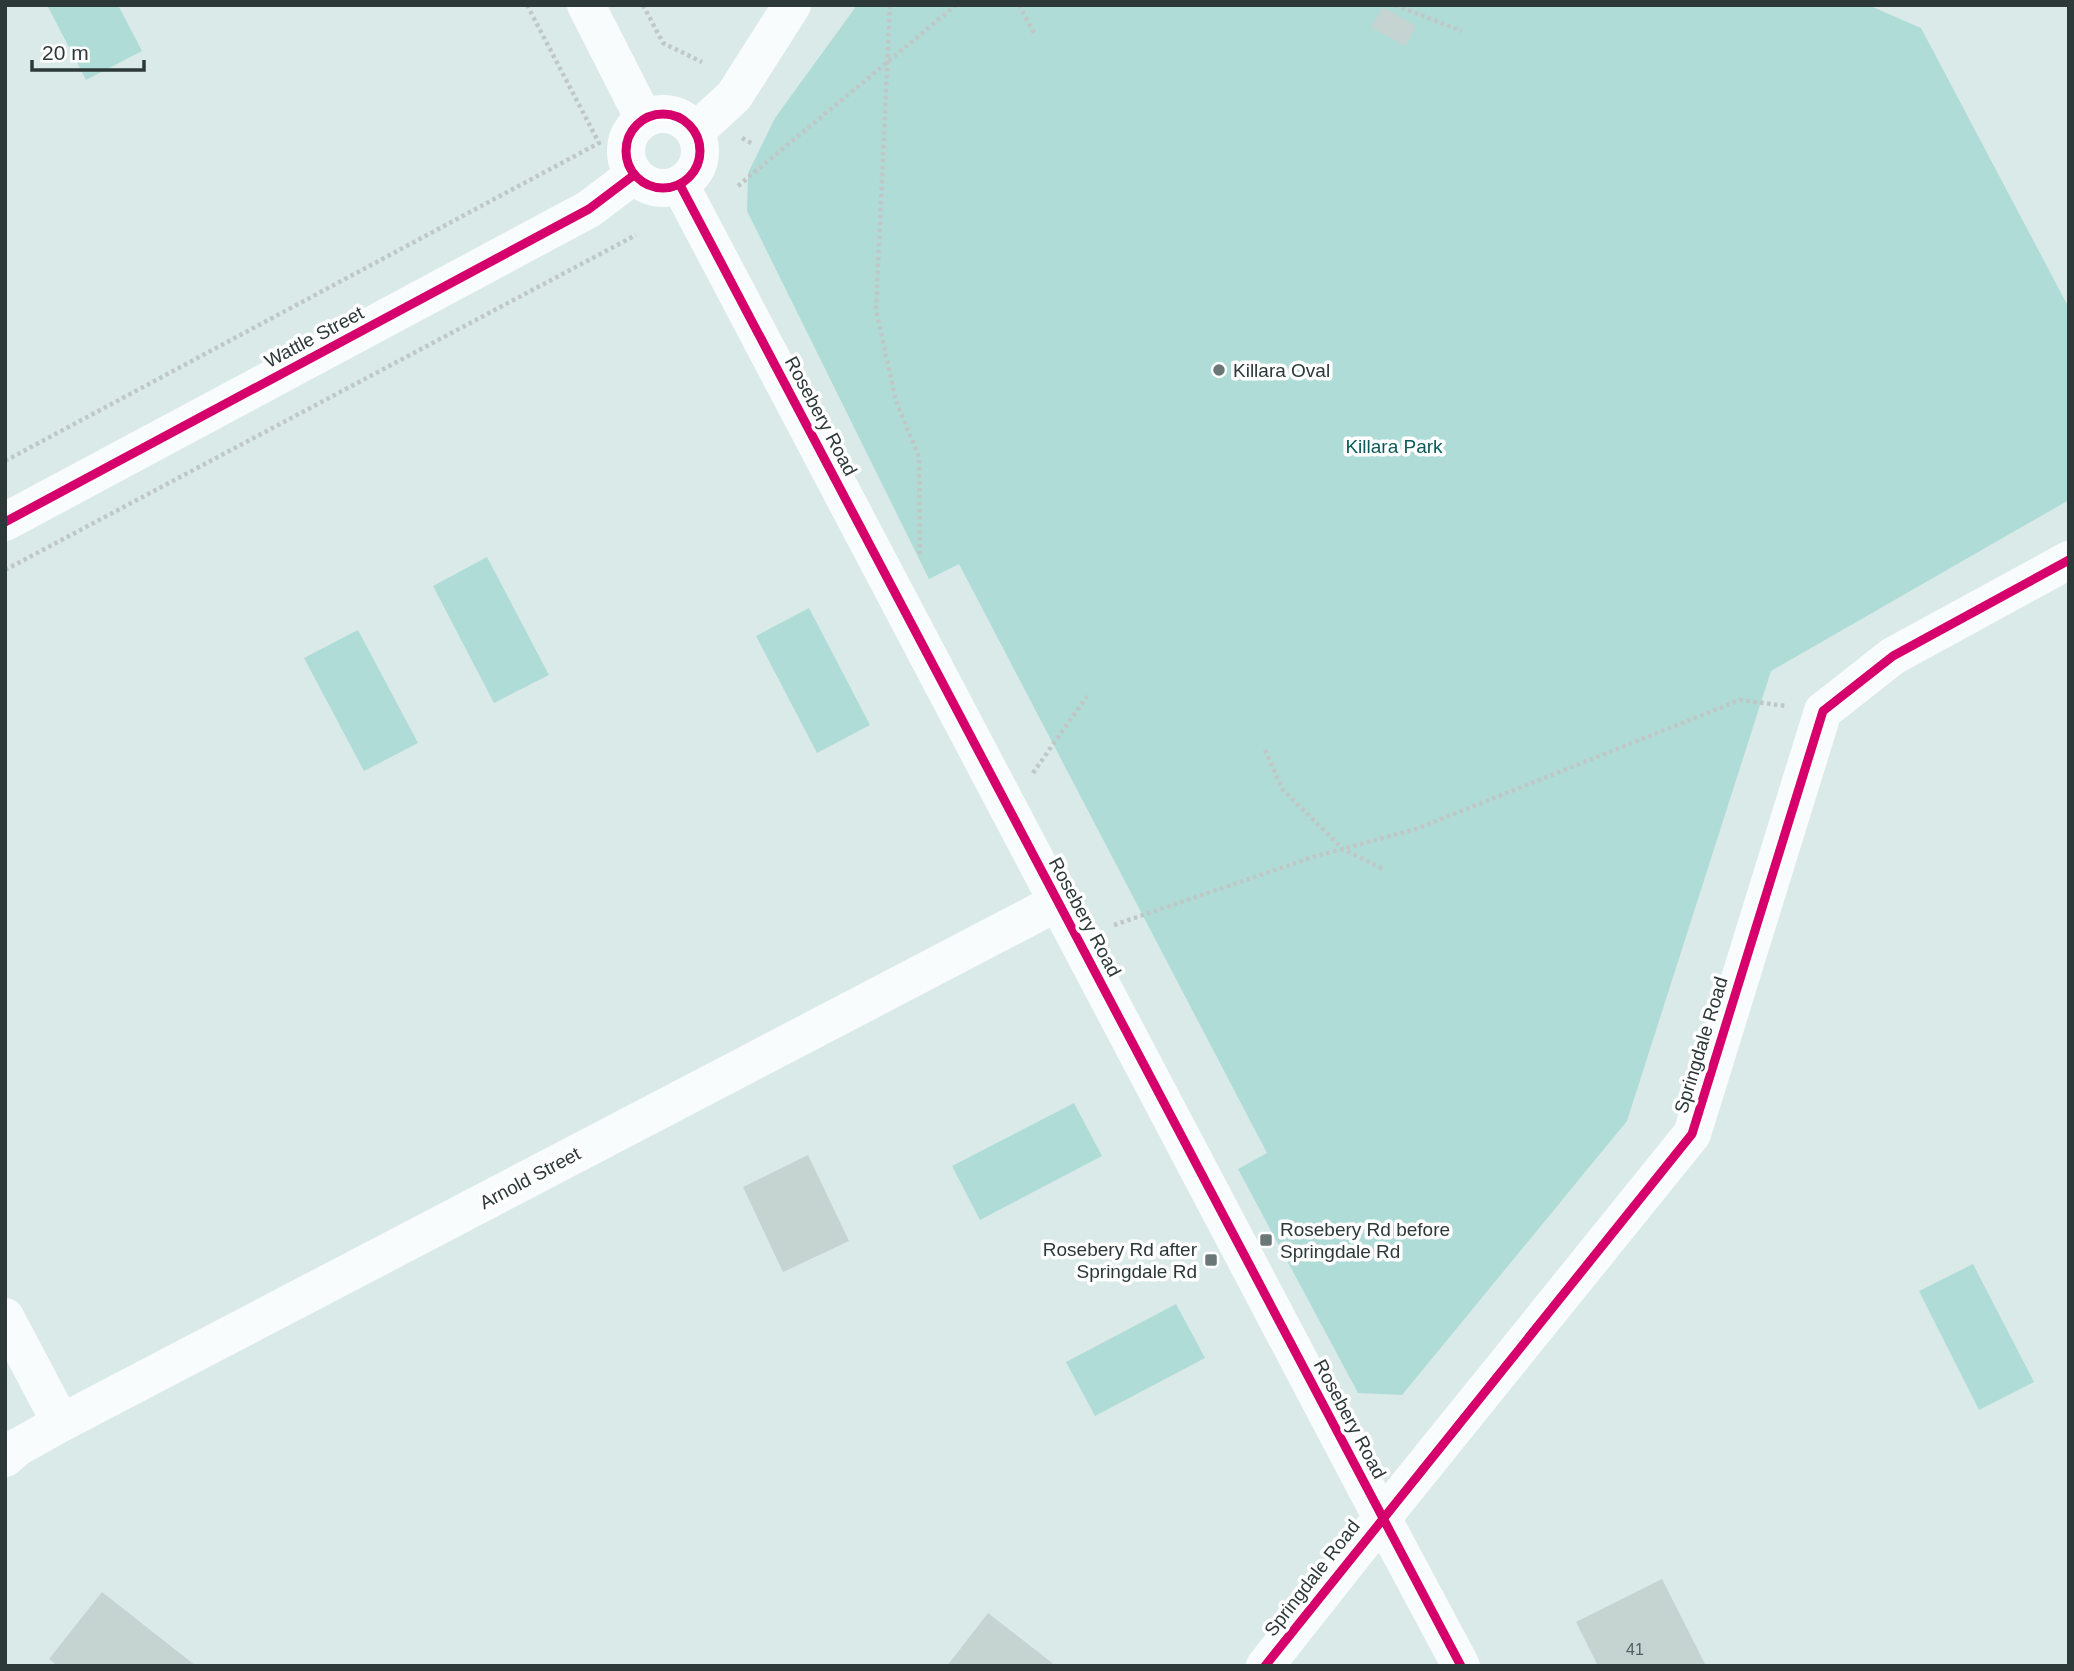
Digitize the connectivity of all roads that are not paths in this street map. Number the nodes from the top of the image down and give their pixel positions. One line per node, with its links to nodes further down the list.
1 (586, 5): 3 (street)
2 (792, 5): 4 (street)
3 (645, 119): 4 (street); 5 (street)
4 (695, 132): 6 (street)
5 (634, 175): 6 (street); 7 (street, Wattle Street)
6 (680, 185): 9 (street, Rosebery Road)
7 (5, 522)
8 (2069, 559): 13 (street, Springdale Road)
9 (1058, 902): 11 (street, Arnold Street); 13 (street, Rosebery Road)
10 (5, 1317): 11 (street)
11 (61, 1423): 12 (street, Arnold Street)
12 (5, 1458)
13 (1382, 1518): 14 (street, Springdale Road); 15 (street, Rosebery Road)
14 (1265, 1666)
15 (1461, 1666)

